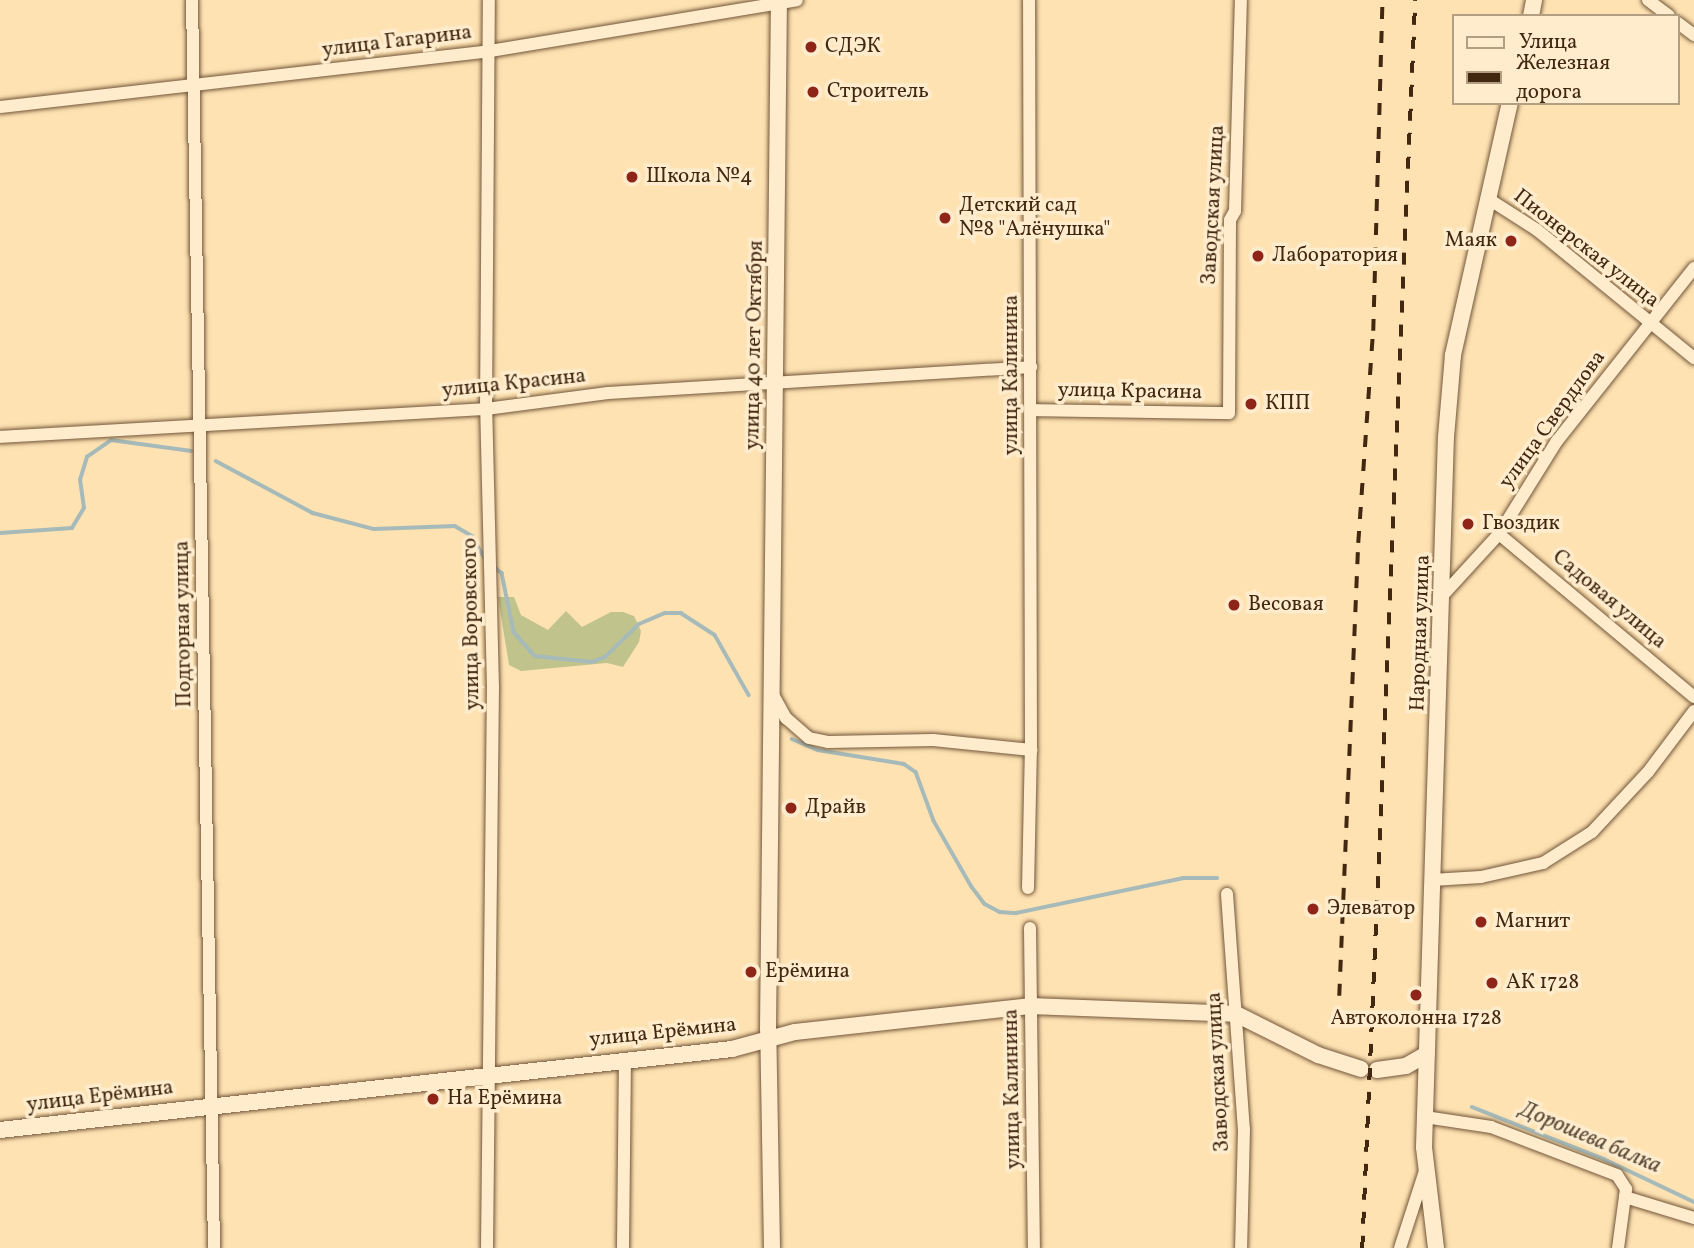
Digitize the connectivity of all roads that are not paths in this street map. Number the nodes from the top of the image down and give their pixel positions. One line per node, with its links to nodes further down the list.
1 (192, 0): 10 (street, Подгорная улица)
2 (489, 0): 9 (street, улица Воровского)
3 (797, 0): 7 (street, улица Гагарина)
4 (1029, 0): 17 (street, улица Калинина)
5 (1241, 0): 21 (street, Заводская улица)
6 (1648, 0): 8 (street)
7 (779, 1): 9 (street, улица Гагарина); 18 (street, улица 40 лет Октября)
8 (1666, 14)
9 (489, 51): 10 (street, улица Гагарина); 19 (street, улица Воровского)
10 (194, 85): 12 (street, улица Гагарина); 22 (street, Подгорная улица)
11 (1510, 105): 13 (street, Народная улица)
12 (0, 107)
13 (1487, 198): 15 (street, Пионерская улица); 25 (street, Народная улица)
14 (1694, 268): 15 (street, улица Свердлова)
15 (1650, 322): 16 (street, Пионерская улица); 24 (street, улица Свердлова)
16 (1694, 358)
17 (1031, 367): 18 (street, улица Красина); 20 (street, улица Калинина)
18 (775, 385): 19 (street, улица Красина); 26 (street, улица 40 лет Октября)
19 (486, 409): 22 (street, улица Красина); 39 (street, улица Воровского)
20 (1031, 411): 21 (street, улица Красина); 29 (street, улица Калинина)
21 (1229, 412)
22 (201, 424): 23 (street, улица Красина); 40 (street, Подгорная улица)
23 (0, 437)
24 (1499, 534): 25 (street, улица Свердлова); 27 (street, Садовая улица)
25 (1444, 594): 30 (street, Народная улица)
26 (771, 690): 29 (street); 36 (street, улица 40 лет Октября)
27 (1694, 697)
28 (1694, 711): 30 (street)
29 (1031, 750): 31 (street, улица Калинина)
30 (1432, 880): 37 (street, Народная улица)
31 (1028, 888)
32 (1227, 894): 35 (street, Заводская улица)
33 (1030, 928): 34 (street, улица Калинина)
34 (1030, 1006): 35 (street, улица Ерёмина); 36 (street, улица Ерёмина); 50 (street, улица Калинина)
35 (1236, 1014): 37 (street, улица Ерёмина); 51 (street, Заводская улица)
36 (768, 1039): 38 (street, улица Ерёмина); 49 (street, улица 40 лет Октября)
37 (1427, 1054): 41 (street, Народная улица)
38 (625, 1059): 39 (street, улица Ерёмина); 48 (street)
39 (489, 1073): 40 (street, улица Ерёмина); 47 (street, улица Воровского)
40 (209, 1105): 42 (street, улица Ерёмина); 46 (street, Подгорная улица)
41 (1425, 1117): 43 (street, Народная улица); 44 (street)
42 (0, 1130)
43 (1425, 1171): 52 (street, Народная улица); 53 (street, Народная улица)
44 (1625, 1197): 45 (street); 54 (street)
45 (1694, 1219)
46 (214, 1248)
47 (487, 1248)
48 (624, 1248)
49 (772, 1248)
50 (1034, 1248)
51 (1241, 1248)
52 (1400, 1248)
53 (1436, 1248)
54 (1618, 1248)

